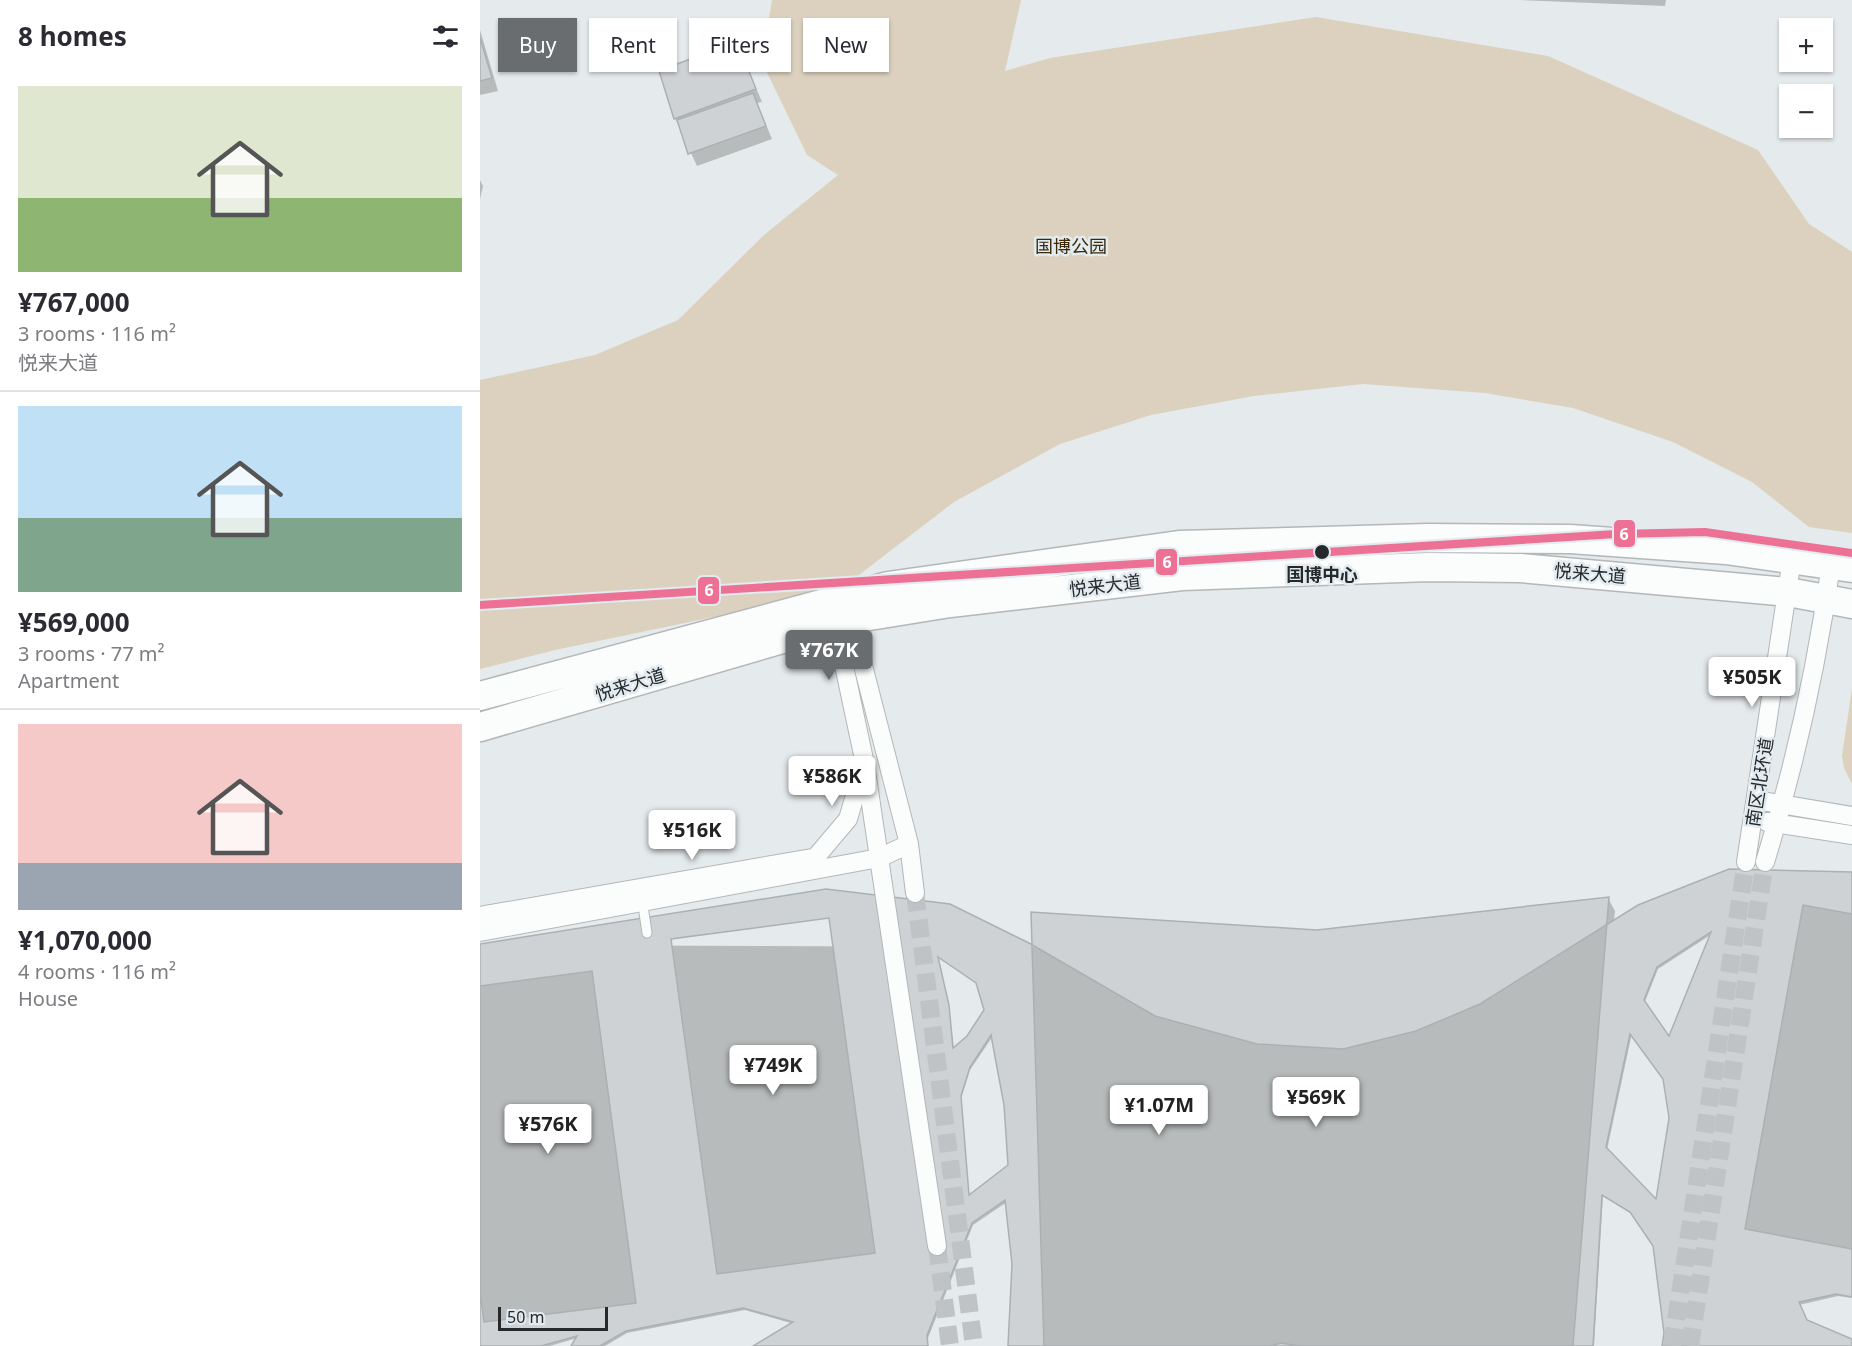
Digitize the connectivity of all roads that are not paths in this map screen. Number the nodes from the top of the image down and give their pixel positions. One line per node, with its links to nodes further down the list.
1 (1792, 559): 2 (main road, 悦来大道); 3 (street, 南区北环道); 5 (main road, 悦来大道)
2 (1842, 566): 4 (street, 南区北环道)
3 (1788, 592): 4 (main road, 悦来大道); 5 (main road, 悦来大道); 9 (street, 南区北环道)
4 (1839, 602): 10 (street, 南区北环道)
5 (841, 613): 6 (main road, 悦来大道); 7 (main road, 悦来大道); 8 (street); 15 (street)
6 (480, 696)
7 (480, 727)
8 (864, 764): 16 (street); 17 (street)
9 (1756, 800): 10 (street); 12 (street, 南区北环道)
10 (1783, 805): 11 (street); 13 (street, 南区北环道)
11 (1852, 816)
12 (1753, 820): 13 (street); 18 (street, 南区北环道)
13 (1778, 823): 14 (street); 19 (street, 南区北环道)
14 (1852, 835)
15 (909, 844): 16 (street); 20 (street)
16 (878, 853): 17 (street); 21 (street); 25 (street)
17 (815, 858): 21 (street)
18 (1746, 862)
19 (1766, 862)
20 (915, 893)
21 (641, 895): 22 (street); 23 (street); 24 (lane)
22 (480, 916)
23 (480, 932)
24 (647, 933)
25 (937, 1246)

